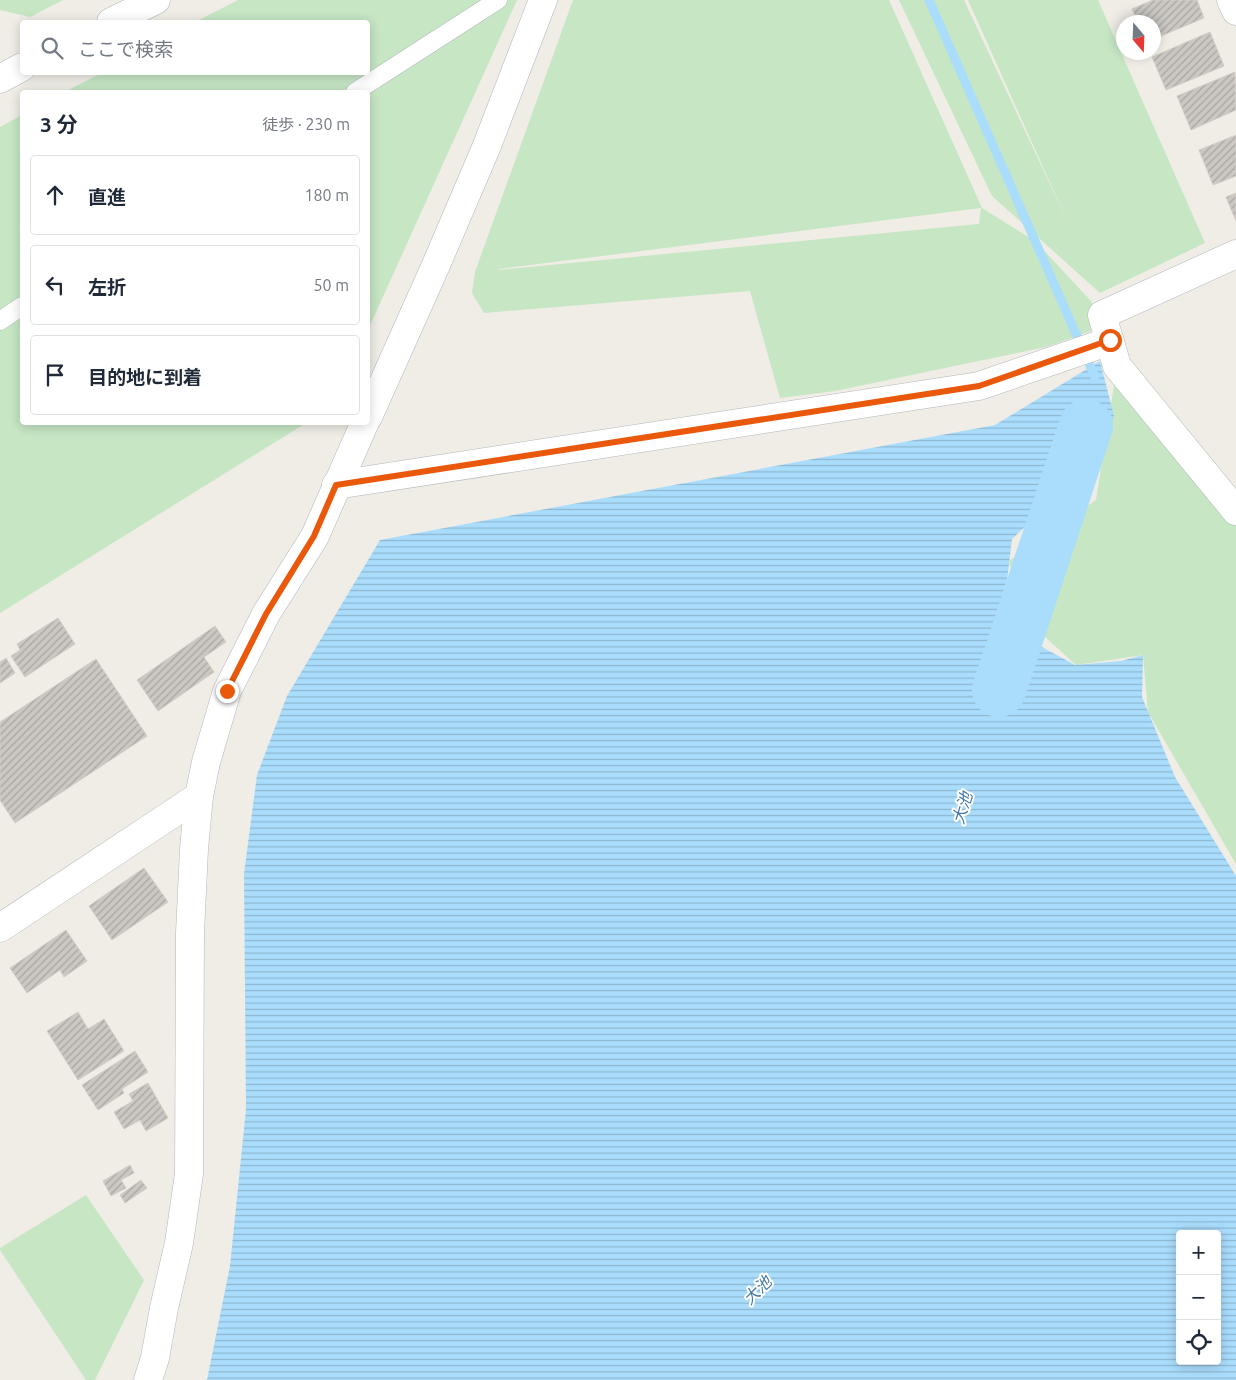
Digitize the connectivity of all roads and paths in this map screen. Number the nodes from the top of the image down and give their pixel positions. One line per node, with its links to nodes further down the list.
1 (156, 0): 6 (street)
2 (498, 0): 9 (lane)
3 (543, 0): 14 (street)
4 (1231, 0): 5 (street)
5 (1236, 11)
6 (115, 20)
7 (20, 68): 8 (street)
8 (0, 79)
9 (358, 90)
10 (1236, 254): 13 (street)
11 (20, 307): 12 (lane)
12 (0, 320)
13 (1110, 340): 16 (street); 17 (street)
14 (370, 413)
15 (364, 425): 16 (street)
16 (336, 485): 18 (street)
17 (1236, 511)
18 (199, 796): 19 (street); 20 (street)
19 (0, 928)
20 (148, 1380)

